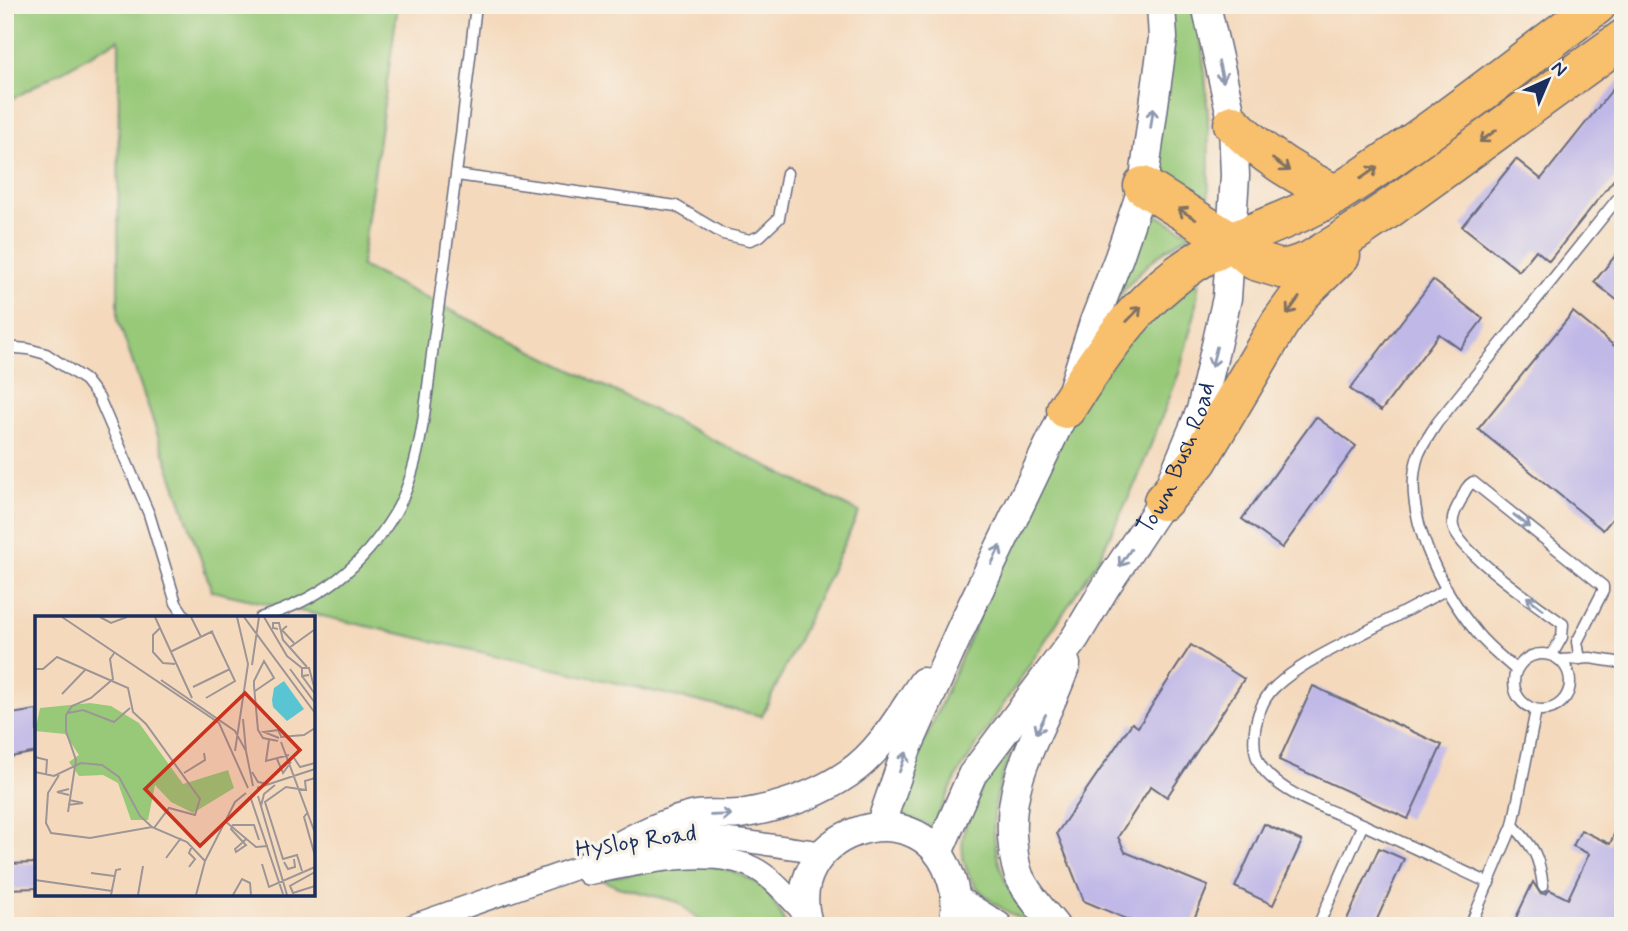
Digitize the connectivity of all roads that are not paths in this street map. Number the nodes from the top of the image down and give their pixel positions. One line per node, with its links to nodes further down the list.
1 (476, 5): 8 (lane)
2 (1161, 5): 9 (street, one-way to 2)
3 (1206, 5): 6 (street, Town Bush Road, one-way to 6)
4 (1597, 5): 11 (highway, one-way to 4)
5 (1623, 39): 12 (highway, one-way to 12)
6 (1233, 124): 11 (highway, one-way to 11); 13 (street, Town Bush Road)
7 (787, 173): 8 (lane)
8 (457, 175): 19 (lane)
9 (1143, 186): 13 (highway, one-way to 9); 15 (street)
10 (1623, 192): 17 (lane)
11 (1336, 195): 13 (highway)
12 (1393, 206): 13 (highway); 16 (highway, one-way to 16)
13 (1232, 242): 15 (highway, one-way to 13); 16 (street, Town Bush Road, one-way to 16)
14 (5, 347): 18 (lane)
15 (1066, 409): 20 (street, one-way to 15)
16 (1163, 501): 21 (street, Town Bush Road, one-way to 21)
17 (1447, 589): 25 (lane); 27 (lane)
18 (185, 616)
19 (266, 616)
20 (961, 628): 29 (street, one-way to 20); 32 (street, one-way to 20)
21 (1075, 638): 31 (street, Town Bush Road); 40 (street, one-way to 40)
22 (1557, 658): 23 (lane); 23 (lane, one-way to 23); 25 (lane); 26 (lane)
23 (1580, 659): 24 (lane)
24 (1623, 663)
25 (1516, 670): 26 (lane)
26 (1536, 710): 28 (lane)
27 (1363, 824): 34 (lane); 41 (lane)
28 (1513, 825): 34 (lane); 35 (lane)
29 (880, 826): 30 (street); 31 (street)
30 (823, 852): 32 (street, Hyslop Road); 37 (street)
31 (938, 853): 36 (street)
32 (590, 863): 33 (street, Hyslop Road)
33 (537, 883): 37 (street, Hyslop Road); 38 (street, Hyslop Road)
34 (1489, 883): 42 (lane)
35 (1543, 886)
36 (954, 913): 39 (street)
37 (807, 921)
38 (416, 925)
39 (998, 926)
40 (1055, 926)
41 (1318, 926)
42 (1470, 926)

